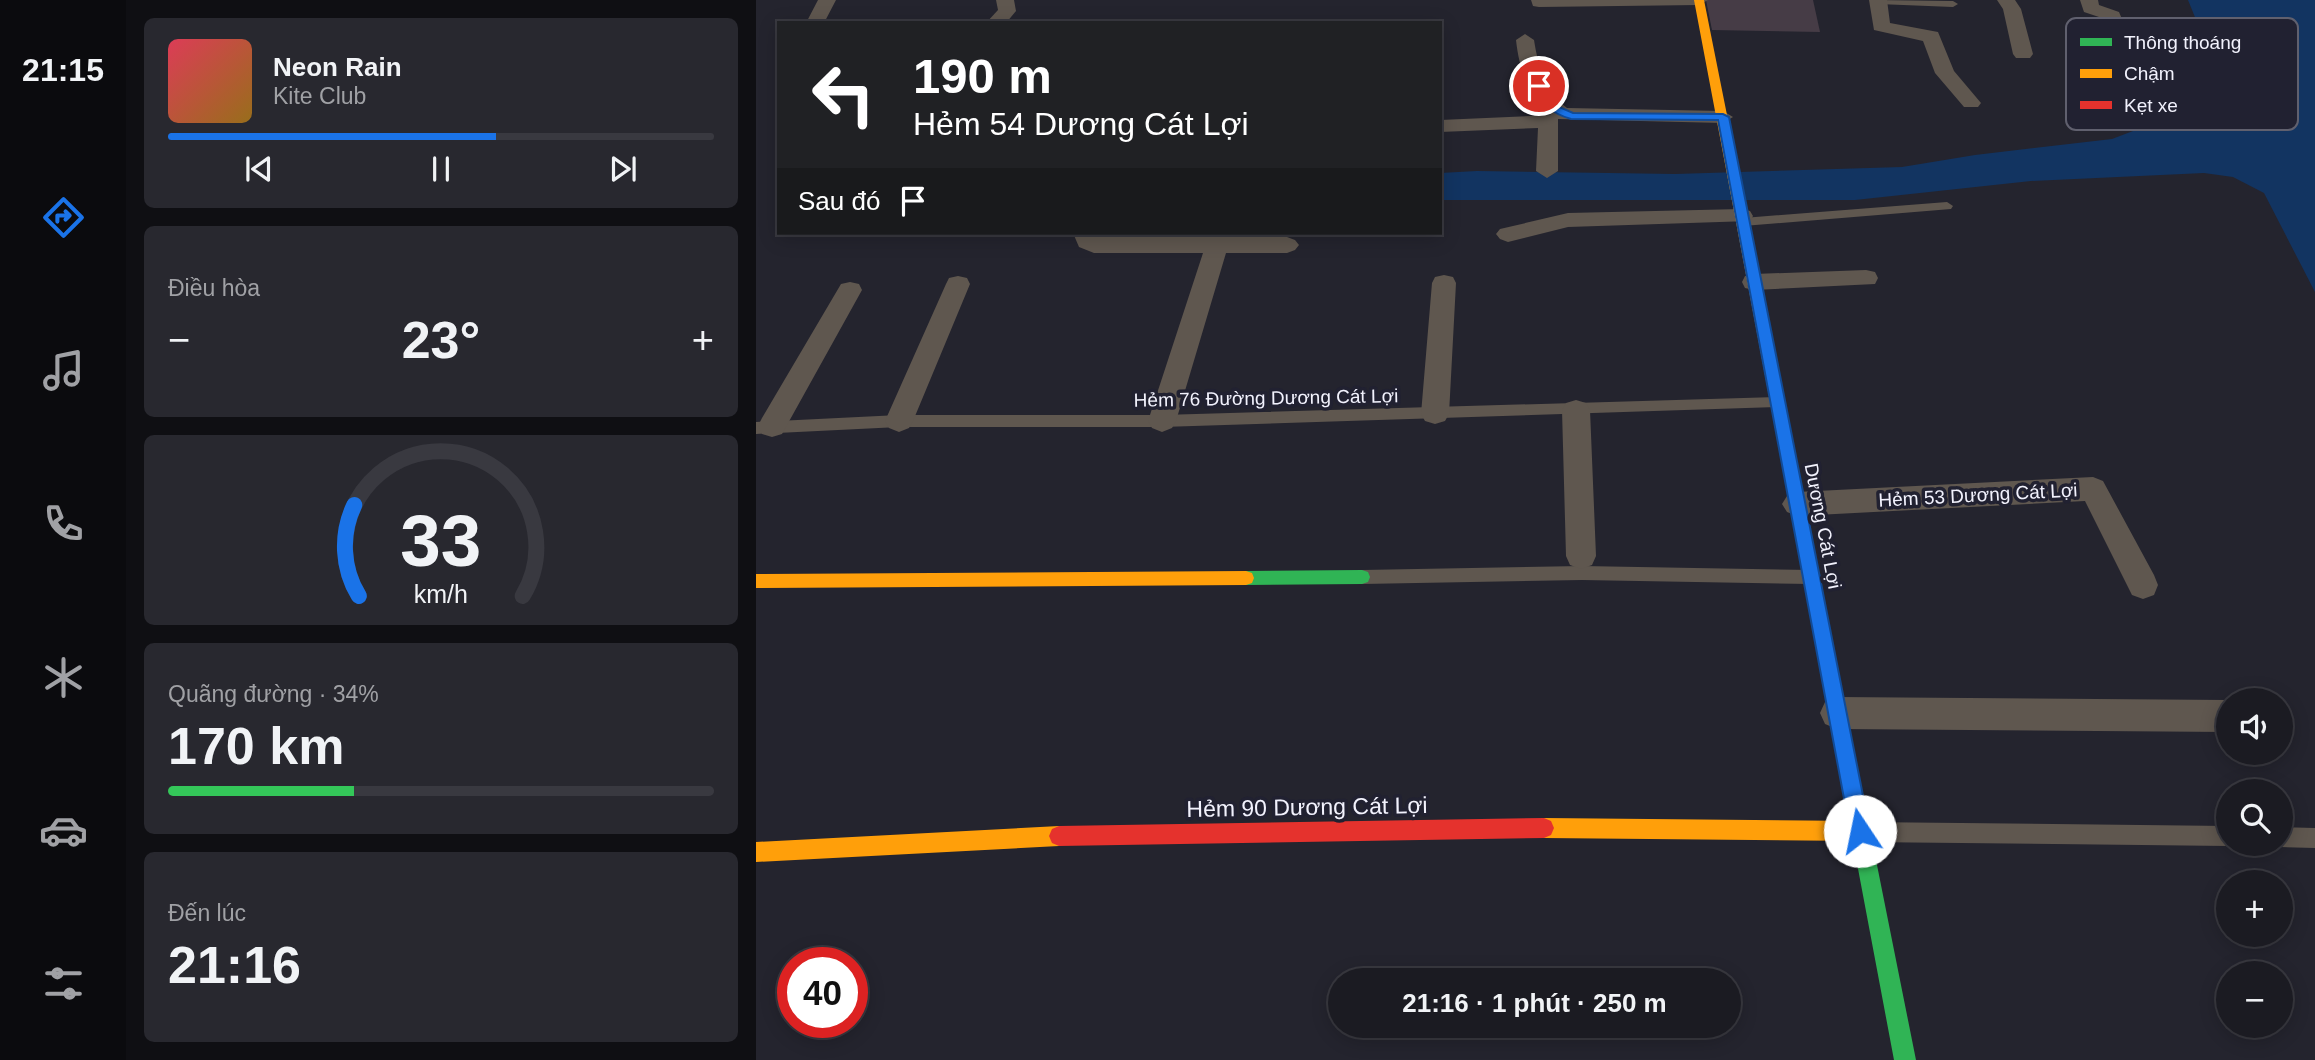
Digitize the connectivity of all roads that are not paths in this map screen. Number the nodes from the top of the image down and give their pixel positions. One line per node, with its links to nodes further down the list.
1 (827, 0): 10 (street)
2 (1005, 0): 11 (street)
3 (1699, 0): 7 (street); 15 (street, Dương Cát Lợi)
4 (2006, 0): 13 (street)
5 (2089, 0): 9 (street)
6 (1878, 1): 8 (lane); 14 (street)
7 (1539, 2)
8 (1953, 4)
9 (2114, 18)
10 (816, 21)
11 (997, 21)
12 (1525, 40): 15 (street)
13 (2023, 54)
14 (1971, 103)
15 (1723, 117): 19 (street, Dương Cát Lợi)
16 (1442, 126): 17 (street)
17 (1547, 171)
18 (1947, 206): 19 (lane)
19 (1742, 215): 20 (street); 25 (street, Dương Cát Lợi)
20 (1508, 234)
21 (1085, 235): 22 (street)
22 (1217, 245): 23 (street); 33 (street)
23 (1287, 245)
24 (1866, 278): 25 (street)
25 (1754, 282): 29 (street, Dương Cát Lợi)
26 (1444, 283): 31 (street)
27 (958, 284): 32 (street)
28 (850, 290): 34 (street)
29 (1777, 402): 30 (lane, Hẻm 76 Đường Dương Cát Lợi); 35 (street, Dương Cát Lợi)
30 (1576, 410): 31 (lane, Hẻm 76 Đường Dương Cát Lợi); 36 (street)
31 (1435, 414): 33 (lane, Hẻm 76 Đường Dương Cát Lợi)
32 (899, 421): 33 (lane, Hẻm 76 Đường Dương Cát Lợi); 34 (lane, Hẻm 76 Đường Dương Cát Lợi)
33 (1162, 421)
34 (764, 427)
35 (1797, 504): 38 (street, Dương Cát Lợi); 40 (street, Hẻm 53 Dương Cát Lợi)
36 (1581, 556)
37 (1362, 577): 38 (lane); 39 (street)
38 (1811, 577): 41 (street, Dương Cát Lợi)
39 (756, 581)
40 (2143, 584)
41 (1837, 713): 42 (street); 43 (street, Dương Cát Lợi)
42 (2216, 716)
43 (1860, 831): 44 (lane); 47 (street, Hẻm 90 Dương Cát Lợi); 48 (street, Dương Cát Lợi)
44 (2216, 836)
45 (2293, 837): 46 (lane)
46 (2315, 838)
47 (756, 852)
48 (1905, 1060)

